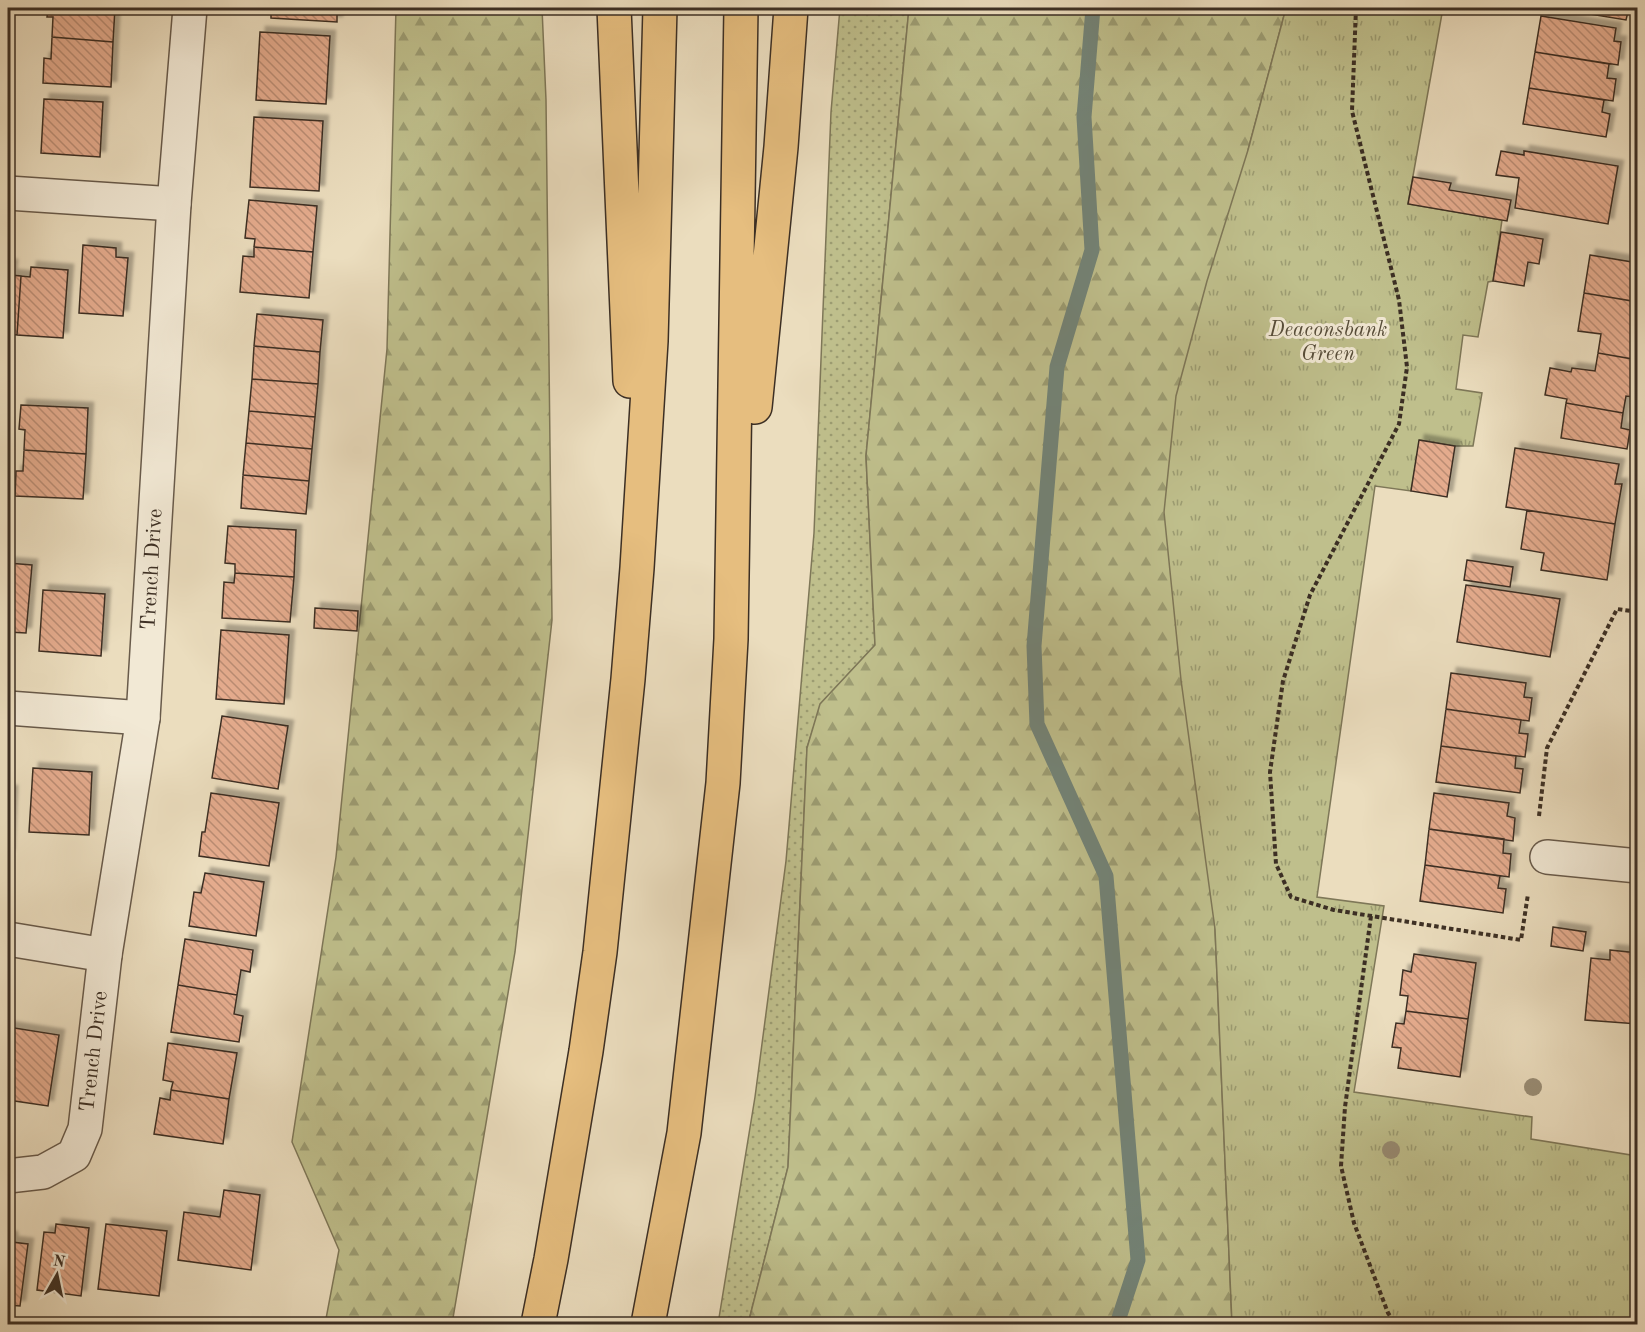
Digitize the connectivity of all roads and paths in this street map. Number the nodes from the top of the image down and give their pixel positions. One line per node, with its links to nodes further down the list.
1 (190, 8): 8 (street, Trench Drive)
2 (614, 8): 9 (highway)
3 (660, 8): 9 (highway)
4 (741, 8): 11 (highway)
5 (791, 8): 11 (highway)
6 (1356, 8): 16 (path)
7 (8, 193): 8 (street)
8 (174, 204): 13 (street, Trench Drive)
9 (637, 568): 20 (highway)
10 (1638, 612): 14 (path)
11 (731, 639): 21 (highway)
12 (8, 708): 13 (street)
13 (143, 718): 18 (street, Trench Drive)
14 (1541, 856): 15 (street); 16 (path)
15 (1638, 866)
16 (1371, 916): 22 (path)
17 (8, 939): 18 (street)
18 (105, 954): 19 (street, Trench Drive)
19 (8, 1176)
20 (538, 1324)
21 (648, 1324)
22 (1396, 1324)

